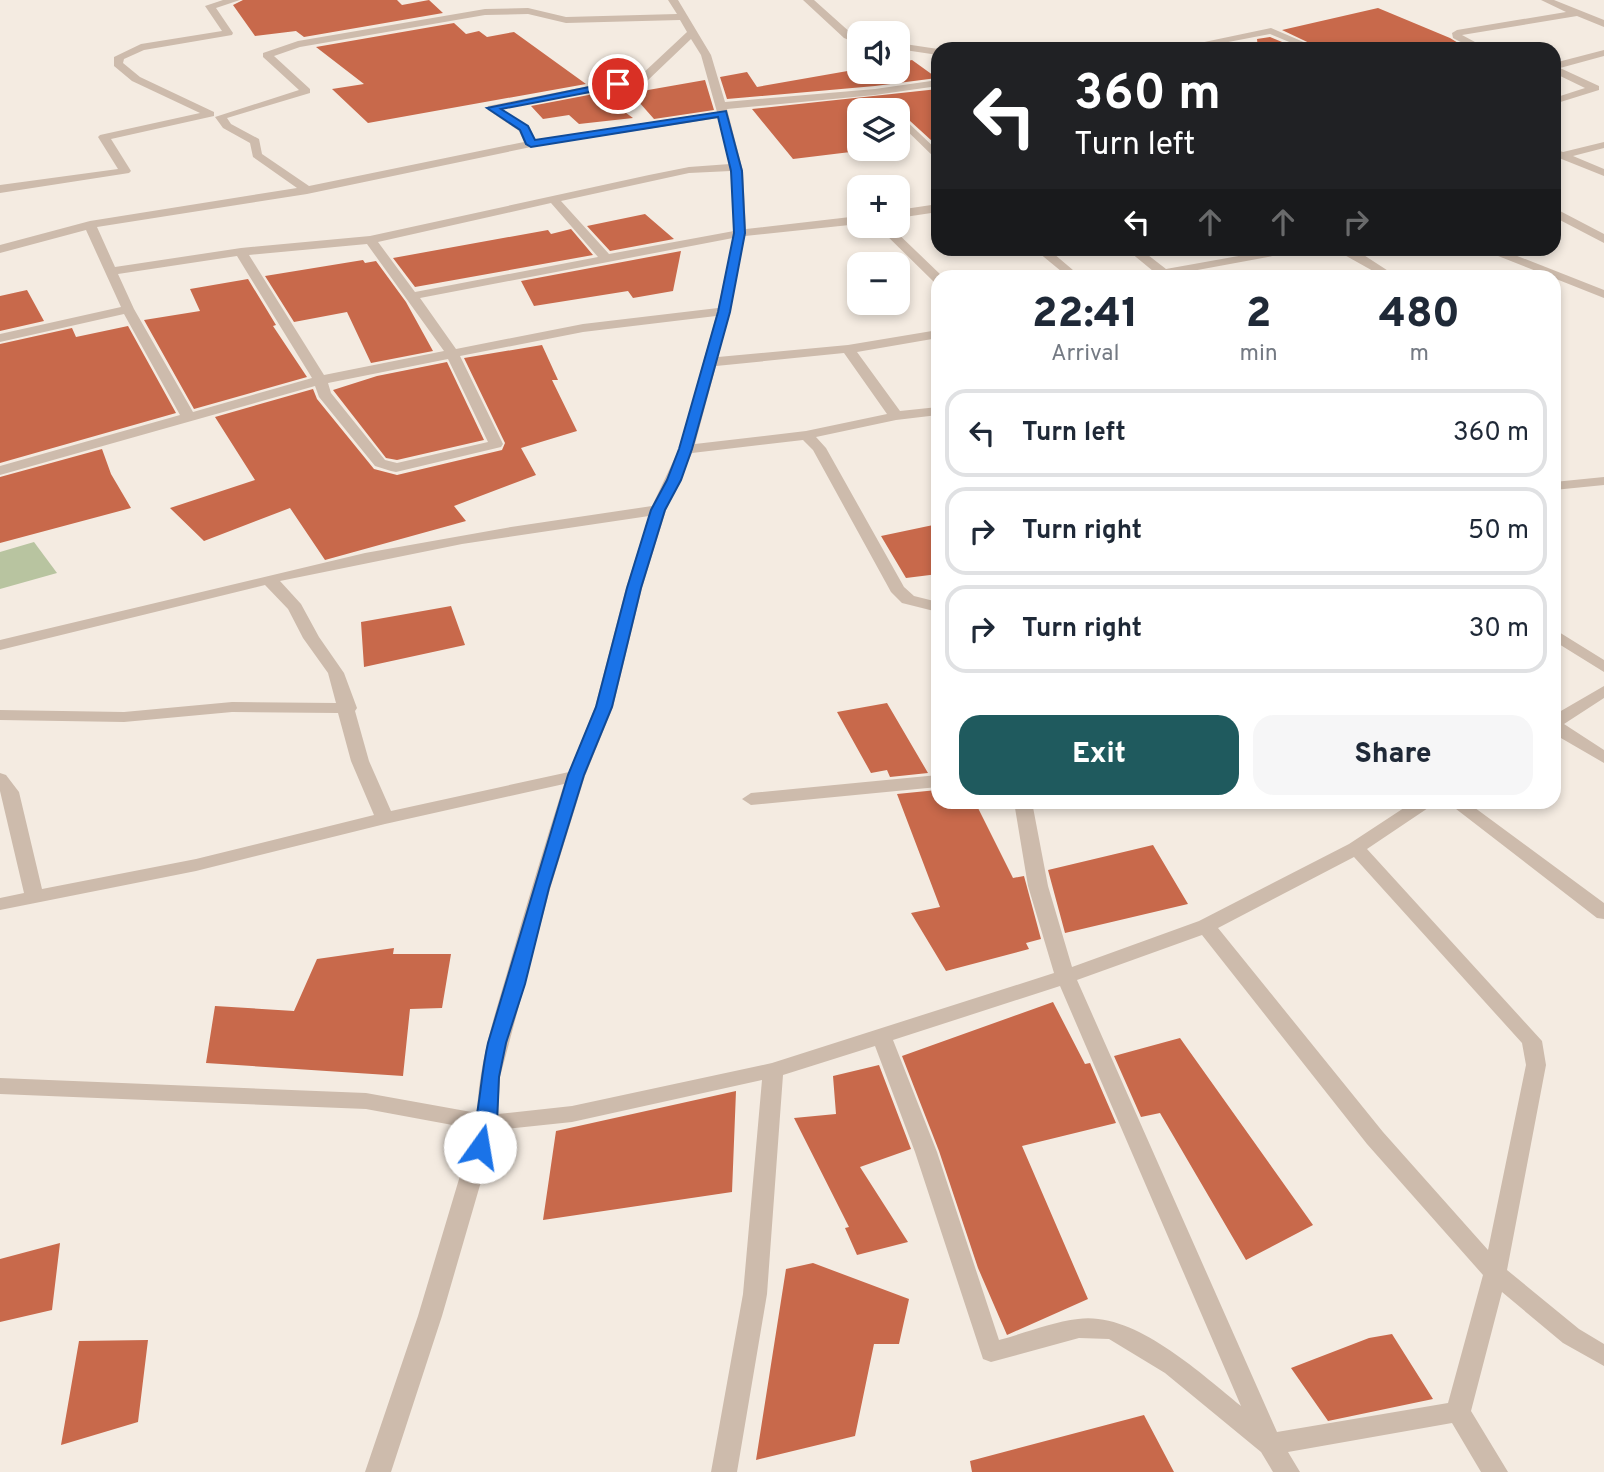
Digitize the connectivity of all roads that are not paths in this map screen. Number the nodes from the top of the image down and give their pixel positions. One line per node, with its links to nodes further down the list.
1 (235, 0): 31 (street)
2 (673, 0): 6 (street)
3 (808, 0): 9 (street)
4 (1546, 0): 5 (street)
5 (1577, 13): 7 (street); 12 (street)
6 (682, 17): 8 (street); 32 (street)
7 (1604, 24)
8 (693, 32): 22 (street); 24 (street)
9 (847, 35)
10 (1210, 42): 11 (street)
11 (1298, 42)
12 (1467, 42)
13 (910, 48): 14 (street)
14 (931, 51)
15 (1604, 53): 16 (street)
16 (1561, 66)
17 (1561, 71): 21 (street)
18 (931, 86): 19 (street)
19 (874, 92): 20 (street); 22 (street)
20 (880, 98)
21 (1561, 99)
22 (722, 110): 24 (street); 29 (street)
23 (910, 129): 26 (street)
24 (531, 144): 32 (street)
25 (1604, 145): 27 (street)
26 (931, 151)
27 (1561, 154)
28 (1561, 157): 30 (street)
29 (735, 167): 33 (street); 39 (street)
30 (1604, 173)
31 (0, 189)
32 (307, 190): 38 (street)
33 (553, 199): 42 (street); 50 (street)
34 (931, 209): 35 (street)
35 (910, 212)
36 (1561, 216): 41 (street)
37 (847, 221): 39 (street)
38 (90, 225): 43 (street); 58 (street)
39 (740, 233): 50 (street); 64 (street)
40 (895, 238): 59 (street)
41 (1604, 239)
42 (370, 240): 44 (street); 62 (street)
43 (0, 248)
44 (241, 252): 58 (street); 70 (street)
45 (1049, 256): 52 (street)
46 (1141, 256): 53 (street)
47 (1259, 256): 51 (street)
48 (1356, 256): 56 (street)
49 (1506, 256): 57 (street)
50 (606, 258): 62 (street)
51 (1220, 262): 54 (street); 55 (street)
52 (1066, 270)
53 (1159, 270)
54 (1179, 270)
55 (1231, 270)
56 (1380, 270)
57 (1542, 270)
58 (111, 271): 63 (street)
59 (931, 272)
60 (1561, 277): 61 (street)
61 (1604, 294)
62 (412, 296): 68 (street)
63 (128, 309): 66 (street); 73 (street)
64 (724, 312): 68 (street); 69 (street)
65 (931, 335): 67 (street)
66 (0, 338)
67 (848, 349): 69 (street); 72 (street)
68 (452, 353): 70 (street); 70 (street)
69 (710, 362): 75 (street)
70 (320, 380): 73 (street)
71 (931, 412): 72 (street)
72 (896, 416): 74 (street)
73 (189, 418): 77 (street)
74 (806, 435): 75 (street); 82 (street)
75 (686, 449): 80 (street)
76 (0, 452): 77 (street)
77 (5, 469)
78 (1604, 481): 79 (street)
79 (1561, 485)
80 (658, 510): 81 (street); 92 (street)
81 (269, 579): 84 (street); 87 (street)
82 (931, 605)
83 (1561, 639): 85 (street)
84 (0, 645)
85 (1604, 667)
86 (1604, 691): 89 (street)
87 (348, 708): 88 (street); 99 (street)
88 (0, 715)
89 (1561, 719)
90 (1561, 729): 91 (street)
91 (1604, 758)
92 (576, 775): 99 (street); 109 (street)
93 (0, 779): 101 (street)
94 (931, 782): 95 (street)
95 (751, 799)
96 (1024, 809): 105 (street)
97 (1410, 809): 100 (street)
98 (1465, 809): 103 (street)
99 (385, 818): 101 (street)
100 (1356, 848): 104 (street); 110 (street)
101 (34, 897): 102 (street)
102 (0, 904)
103 (1604, 914)
104 (1206, 926): 105 (street); 110 (street)
105 (1065, 975): 106 (street); 113 (street)
106 (882, 1037): 107 (street); 113 (street)
107 (773, 1070): 109 (street); 115 (street)
108 (0, 1086): 109 (street)
109 (487, 1123): 114 (street)
110 (1495, 1273): 111 (street); 112 (street)
111 (1604, 1356)
112 (1458, 1412): 113 (street); 117 (street)
113 (1270, 1444): 116 (street)
114 (378, 1472)
115 (724, 1472)
116 (1287, 1472)
117 (1496, 1472)

